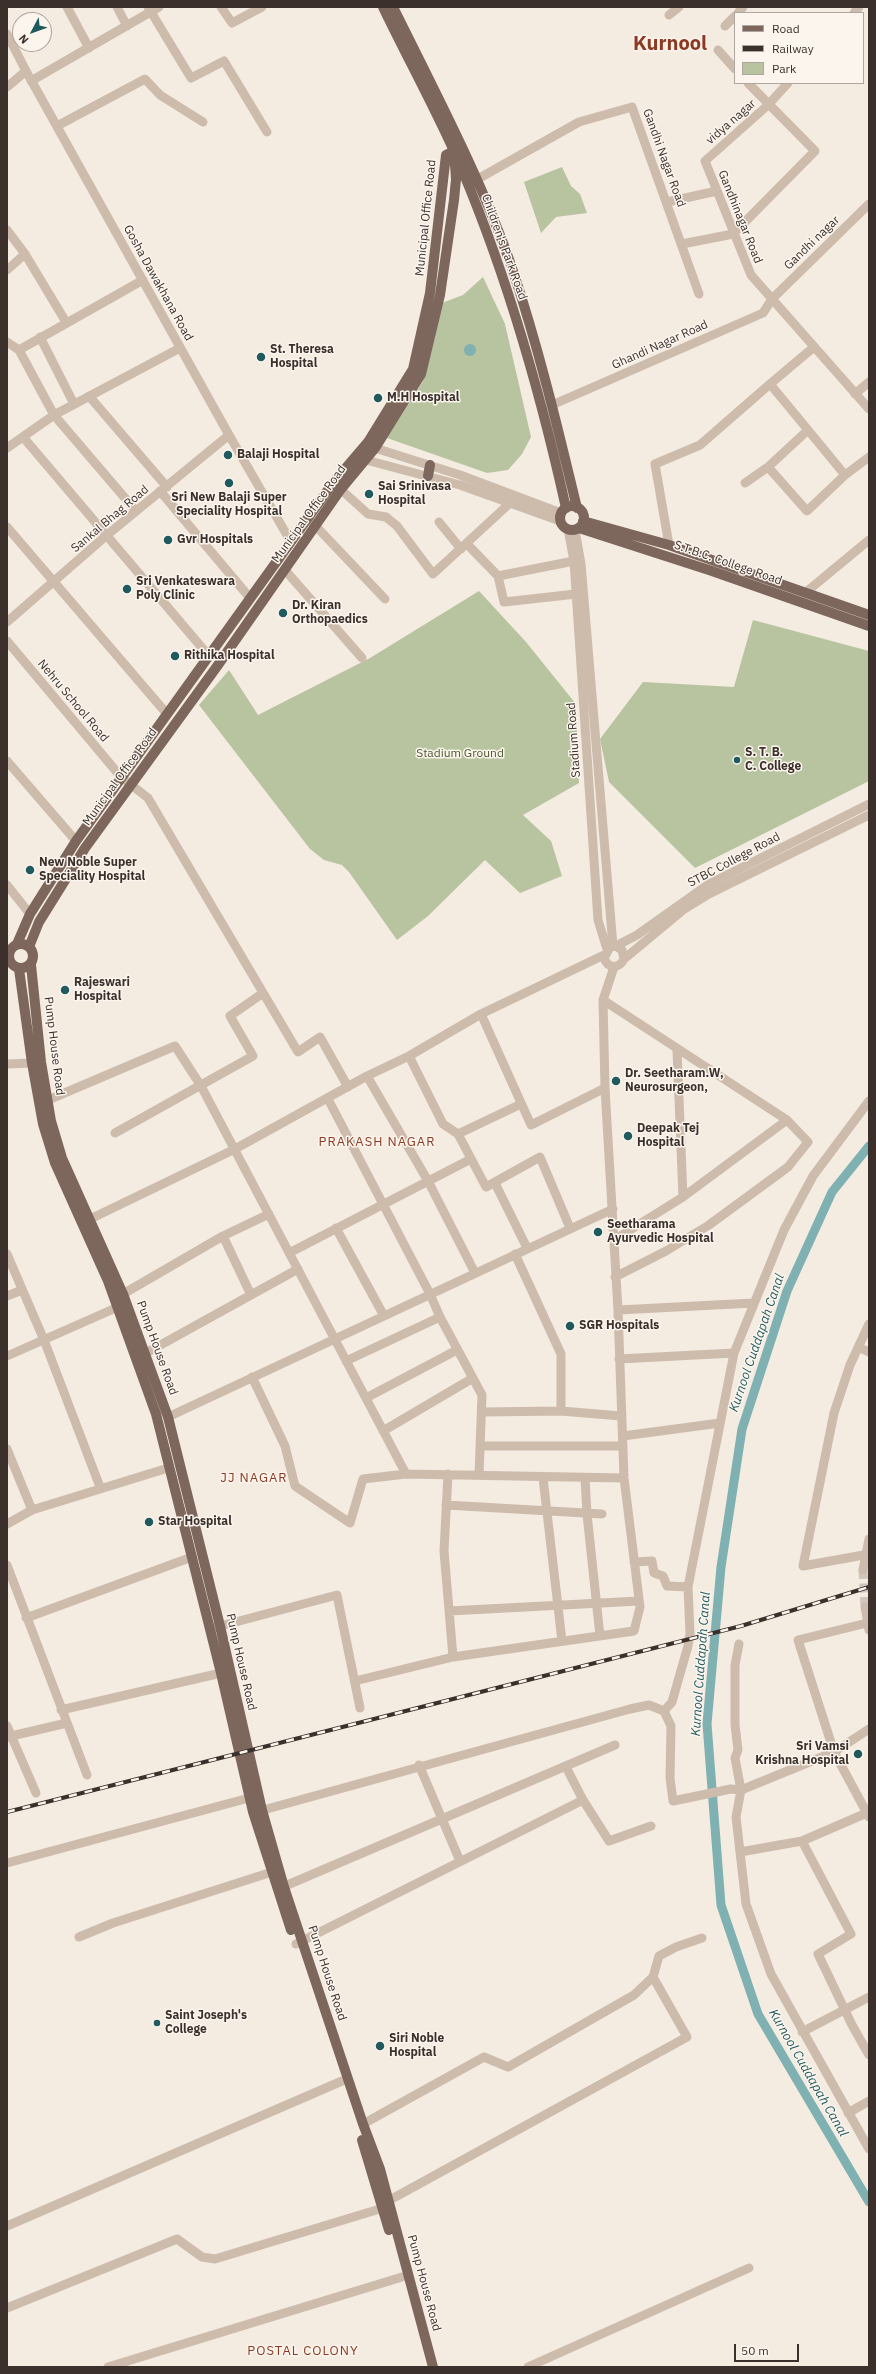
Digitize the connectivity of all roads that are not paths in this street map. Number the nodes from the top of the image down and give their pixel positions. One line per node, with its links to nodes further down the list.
1 (66, 7): 14 (street)
2 (117, 7): 11 (street)
3 (222, 7): 4 (street)
4 (262, 7)
5 (383, 7): 26 (main road, Children's Park Road)
6 (393, 7): 26 (main road, Children's Park Road)
7 (679, 7): 9 (street)
8 (153, 8): 11 (street); 25 (street)
9 (669, 15)
10 (734, 17): 12 (street)
11 (127, 26): 14 (street)
12 (725, 26)
13 (7, 34): 17 (street, Gosha Dawakhana Road)
14 (89, 48): 18 (street)
15 (718, 50): 16 (street)
16 (734, 68)
17 (26, 71): 18 (street, Gosha Dawakhana Road); 21 (street)
18 (31, 81): 24 (street, Gosha Dawakhana Road)
19 (749, 84): 22 (street)
20 (787, 84): 22 (street, vidya nagar)
21 (7, 87)
22 (768, 105): 27 (street, vidya nagar); 32 (street)
23 (203, 122): 24 (street)
24 (57, 126): 37 (street, Gosha Dawakhana Road)
25 (267, 132)
26 (458, 149): 28 (main road, Children's Park Road); 57 (main road, Municipal Office Road); 72 (main road, Children's Park Road)
27 (705, 161): 29 (street, Gandhinagar Road)
28 (476, 180): 30 (street, Gandhi Nagar Road); 51 (main road, Children's Park Road)
29 (717, 191): 30 (street); 32 (street, Gandhinagar Road)
30 (667, 202): 34 (street, Gandhi Nagar Road)
31 (869, 204): 39 (street, Gandhi nagar)
32 (733, 234): 34 (street); 39 (street, Gandhinagar Road)
33 (8, 235): 35 (street)
34 (682, 244): 38 (street, Gandhi Nagar Road)
35 (25, 254): 36 (street); 40 (street)
36 (7, 270)
37 (143, 280): 40 (street); 44 (street, Gosha Dawakhana Road)
38 (699, 294)
39 (772, 299): 43 (street); 51 (street, Ghandi Nagar Road)
40 (66, 322): 41 (street)
41 (40, 337): 45 (street); 50 (street)
42 (7, 342): 45 (street)
43 (814, 347): 47 (street); 48 (street)
44 (180, 348): 49 (street); 55 (street, Gosha Dawakhana Road)
45 (19, 350): 53 (street)
46 (869, 382): 48 (street)
47 (770, 384): 54 (street); 80 (street)
48 (855, 394): 52 (street)
49 (89, 396): 50 (street); 68 (street)
50 (74, 404): 53 (street)
51 (552, 406): 70 (main road, Children's Park Road)
52 (869, 409)
53 (54, 415): 56 (street); 71 (street)
54 (808, 430): 63 (street); 64 (street)
55 (229, 435): 68 (street, Sankal Bhag Road); 79 (street, Gosha Dawakhana Road)
56 (24, 437): 58 (street); 77 (street)
57 (371, 445): 59 (main road, Municipal Office Road); 61 (main road, Municipal Office Road); 62 (street)
58 (7, 448)
59 (358, 452): 61 (street); 67 (main road, Municipal Office Road)
60 (869, 457): 64 (street)
61 (366, 460): 65 (street); 67 (main road, Municipal Office Road)
62 (430, 465): 65 (main road); 72 (street)
63 (768, 466): 64 (street); 66 (street)
64 (845, 475)
65 (428, 476): 69 (street)
66 (745, 483)
67 (337, 486): 73 (main road, Municipal Office Road); 81 (street)
68 (164, 489): 71 (street, Sankal Bhag Road); 88 (street)
69 (510, 503): 72 (street); 81 (street)
70 (577, 508): 72 (main road); 76 (main road, Children's Park Road)
71 (136, 511): 77 (street, Sankal Bhag Road)
72 (562, 514): 76 (main road)
73 (312, 522): 79 (main road, Municipal Office Road); 83 (main road, Municipal Office Road); 89 (street)
74 (438, 522): 81 (street)
75 (7, 527): 85 (street)
76 (576, 527): 80 (main road, S.T.B.C. College Road); 82 (street, Stadium Road); 92 (main road, S.T.B.C. College Road); 107 (street, Stadium Road)
77 (107, 535): 85 (street, Sankal Bhag Road); 94 (street)
78 (869, 540): 86 (street)
79 (291, 542): 88 (main road, Municipal Office Road)
80 (669, 545): 86 (main road, S.T.B.C. College Road)
81 (464, 546): 84 (street)
82 (574, 560): 84 (street); 87 (street, Stadium Road)
83 (285, 570): 95 (street); 99 (main road, Municipal Office Road)
84 (498, 576): 87 (street)
85 (55, 581): 91 (street, Sankal Bhag Road); 96 (street)
86 (805, 593): 90 (main road, S.T.B.C. College Road)
87 (576, 594): 107 (street, Stadium Road)
88 (250, 598): 94 (main road, Municipal Office Road)
89 (385, 599)
90 (869, 615)
91 (7, 622)
92 (869, 626)
93 (7, 641): 98 (street, Nehru School Road)
94 (209, 656): 96 (main road, Municipal Office Road)
95 (362, 658)
96 (167, 714): 98 (main road, Municipal Office Road)
97 (7, 761): 102 (street)
98 (121, 778): 99 (street, Nehru School Road); 102 (main road, Municipal Office Road)
99 (131, 785): 106 (main road, Municipal Office Road); 113 (street, Nehru School Road)
100 (869, 804): 107 (street, STBC College Road)
101 (869, 815): 109 (street, STBC College Road)
102 (76, 841): 104 (main road, Municipal Office Road)
103 (7, 885): 104 (street)
104 (30, 914): 105 (main road, Municipal Office Road)
105 (17, 944): 106 (main road); 108 (main road)
106 (29, 946): 110 (main road)
107 (610, 949): 109 (street); 111 (street); 115 (street, STBC College Road)
108 (8, 959): 112 (main road)
109 (624, 959): 111 (street, STBC College Road)
110 (31, 965): 112 (main road); 125 (main road, Pump House Road)
111 (614, 967): 114 (street)
112 (19, 969): 118 (main road)
113 (263, 993): 121 (street); 122 (street, Nehru School Road)
114 (603, 1000): 116 (street); 123 (street)
115 (481, 1014): 117 (street, STBC College Road); 127 (street)
116 (677, 1050): 128 (street); 135 (street)
117 (408, 1056): 120 (street, STBC College Road); 130 (street)
118 (32, 1063): 119 (street); 139 (main road)
119 (7, 1064)
120 (367, 1076): 122 (street, STBC College Road); 133 (street)
121 (202, 1086): 125 (street); 129 (street); 131 (street)
122 (348, 1087): 124 (street, STBC College Road)
123 (605, 1088): 127 (street); 137 (street)
124 (328, 1099): 131 (street, STBC College Road); 136 (street)
125 (48, 1100): 139 (main road, Pump House Road)
126 (869, 1101): 156 (street)
127 (521, 1104): 130 (street)
128 (787, 1120): 135 (street); 150 (street)
129 (115, 1133)
130 (458, 1134): 132 (street)
131 (235, 1150): 138 (street); 139 (street, STBC College Road)
132 (471, 1159): 133 (street); 134 (street)
133 (428, 1181): 136 (street); 149 (street)
134 (495, 1183): 141 (street); 144 (street)
135 (683, 1197): 143 (street)
136 (384, 1204): 140 (street); 153 (street)
137 (613, 1209): 141 (street); 143 (street)
138 (269, 1214): 142 (street); 145 (street)
139 (86, 1222): 152 (main road, Pump House Road); 157 (main road)
140 (336, 1228): 145 (street); 159 (street)
141 (570, 1228): 144 (street)
142 (223, 1236): 152 (street); 154 (street)
143 (614, 1240): 150 (street)
144 (527, 1248): 147 (street)
145 (289, 1253): 148 (street)
146 (7, 1254): 151 (street)
147 (515, 1254): 149 (street); 175 (street)
148 (298, 1269): 154 (street); 162 (street)
149 (475, 1272): 153 (street)
150 (615, 1277): 158 (street)
151 (22, 1290): 155 (street); 163 (street)
152 (123, 1294): 157 (street); 167 (main road, Pump House Road)
153 (430, 1294): 159 (street); 160 (street)
154 (252, 1295): 167 (street)
155 (7, 1296)
156 (754, 1303): 158 (street); 168 (street)
157 (118, 1307): 163 (street); 186 (main road)
158 (618, 1310): 170 (street)
159 (384, 1316): 162 (street)
160 (440, 1317): 165 (street); 171 (street)
161 (869, 1324): 164 (street)
162 (335, 1338): 171 (street); 172 (street)
163 (44, 1340): 169 (street); 193 (street)
164 (858, 1347): 166 (street); 203 (street)
165 (457, 1350): 173 (street); 174 (street)
166 (869, 1352)
167 (146, 1353): 178 (main road, Pump House Road)
168 (734, 1353): 170 (street); 179 (street)
169 (7, 1356)
170 (619, 1359): 177 (street)
171 (346, 1361): 174 (street)
172 (252, 1378): 178 (street); 187 (street)
173 (473, 1378): 176 (street); 180 (street)
174 (366, 1398): 180 (street)
175 (561, 1411): 176 (street); 177 (street)
176 (482, 1412): 182 (street)
177 (621, 1416): 181 (street)
178 (168, 1417): 212 (main road, Pump House Road)
179 (720, 1423): 181 (street); 205 (street)
180 (383, 1430): 187 (street)
181 (623, 1436): 183 (street)
182 (480, 1446): 183 (street); 189 (street)
183 (623, 1446): 192 (street)
184 (7, 1449): 185 (street)
185 (9, 1460): 195 (street)
186 (168, 1468): 193 (street); 201 (main road)
187 (406, 1474): 188 (street)
188 (448, 1474): 189 (street); 194 (street)
189 (479, 1475): 190 (street)
190 (543, 1478): 191 (street); 196 (street)
191 (585, 1478): 192 (street); 197 (street)
192 (624, 1478): 202 (street)
193 (100, 1488): 195 (street)
194 (446, 1505): 196 (street); 210 (street)
195 (32, 1510): 199 (street)
196 (549, 1512): 197 (street); 208 (street)
197 (587, 1514): 198 (street); 207 (street)
198 (602, 1514)
199 (7, 1524)
200 (869, 1539): 203 (street)
201 (192, 1556): 211 (street); 214 (main road)
202 (634, 1562): 205 (street); 206 (street)
203 (866, 1562)
204 (7, 1565): 211 (street)
205 (688, 1587): 223 (street)
206 (639, 1602): 207 (street); 215 (street)
207 (597, 1604): 208 (street); 215 (street)
208 (558, 1606): 210 (street); 216 (street)
209 (865, 1607): 213 (street)
210 (449, 1611): 218 (street)
211 (26, 1618): 222 (street)
212 (220, 1626): 214 (street); 220 (street); 237 (main road, Pump House Road)
213 (868, 1627): 229 (street)
214 (210, 1629): 219 (main road)
215 (600, 1636): 216 (street)
216 (562, 1641): 218 (street)
217 (738, 1644): 233 (street)
218 (453, 1657): 220 (street)
219 (221, 1673): 222 (street); 235 (main road)
220 (355, 1681): 221 (street)
221 (360, 1708)
222 (61, 1710): 224 (street)
223 (664, 1711): 230 (street); 233 (street)
224 (67, 1724): 227 (street); 232 (street)
225 (7, 1726): 227 (street)
226 (869, 1729): 229 (street)
227 (9, 1737): 234 (street)
228 (615, 1745): 231 (street)
229 (834, 1752): 233 (street); 238 (street)
230 (419, 1765): 237 (street); 239 (street)
231 (566, 1767): 236 (street); 239 (street)
232 (87, 1775)
233 (741, 1790): 242 (street)
234 (36, 1793)
235 (250, 1798): 237 (main road); 244 (street)
236 (583, 1800): 240 (street); 243 (street)
237 (257, 1811): 245 (main road); 246 (main road, Pump House Road)
238 (868, 1814): 241 (street)
239 (442, 1821): 243 (street); 246 (street)
240 (651, 1826)
241 (802, 1841): 242 (street); 252 (street)
242 (740, 1852): 253 (street)
243 (460, 1861): 249 (street)
244 (7, 1863)
245 (272, 1872): 246 (main road); 247 (street)
246 (281, 1888): 249 (main road)
247 (79, 1937)
248 (702, 1938): 250 (street)
249 (299, 1943): 255 (main road); 258 (main road, Pump House Road)
250 (653, 1977): 258 (street); 260 (street)
251 (869, 1997): 252 (street)
252 (844, 2009): 253 (street); 254 (street)
253 (802, 2032): 257 (street)
254 (869, 2055)
255 (342, 2081): 260 (main road); 261 (street)
256 (869, 2101): 257 (street)
257 (848, 2113): 259 (street)
258 (362, 2124): 260 (main road, Pump House Road)
259 (869, 2149)
260 (386, 2204): 263 (main road); 264 (street); 267 (main road, Pump House Road)
261 (7, 2226)
262 (749, 2268): 268 (street)
263 (402, 2277): 265 (street); 266 (main road)
264 (7, 2308)
265 (108, 2367)
266 (427, 2367)
267 (433, 2367)
268 (528, 2367)

